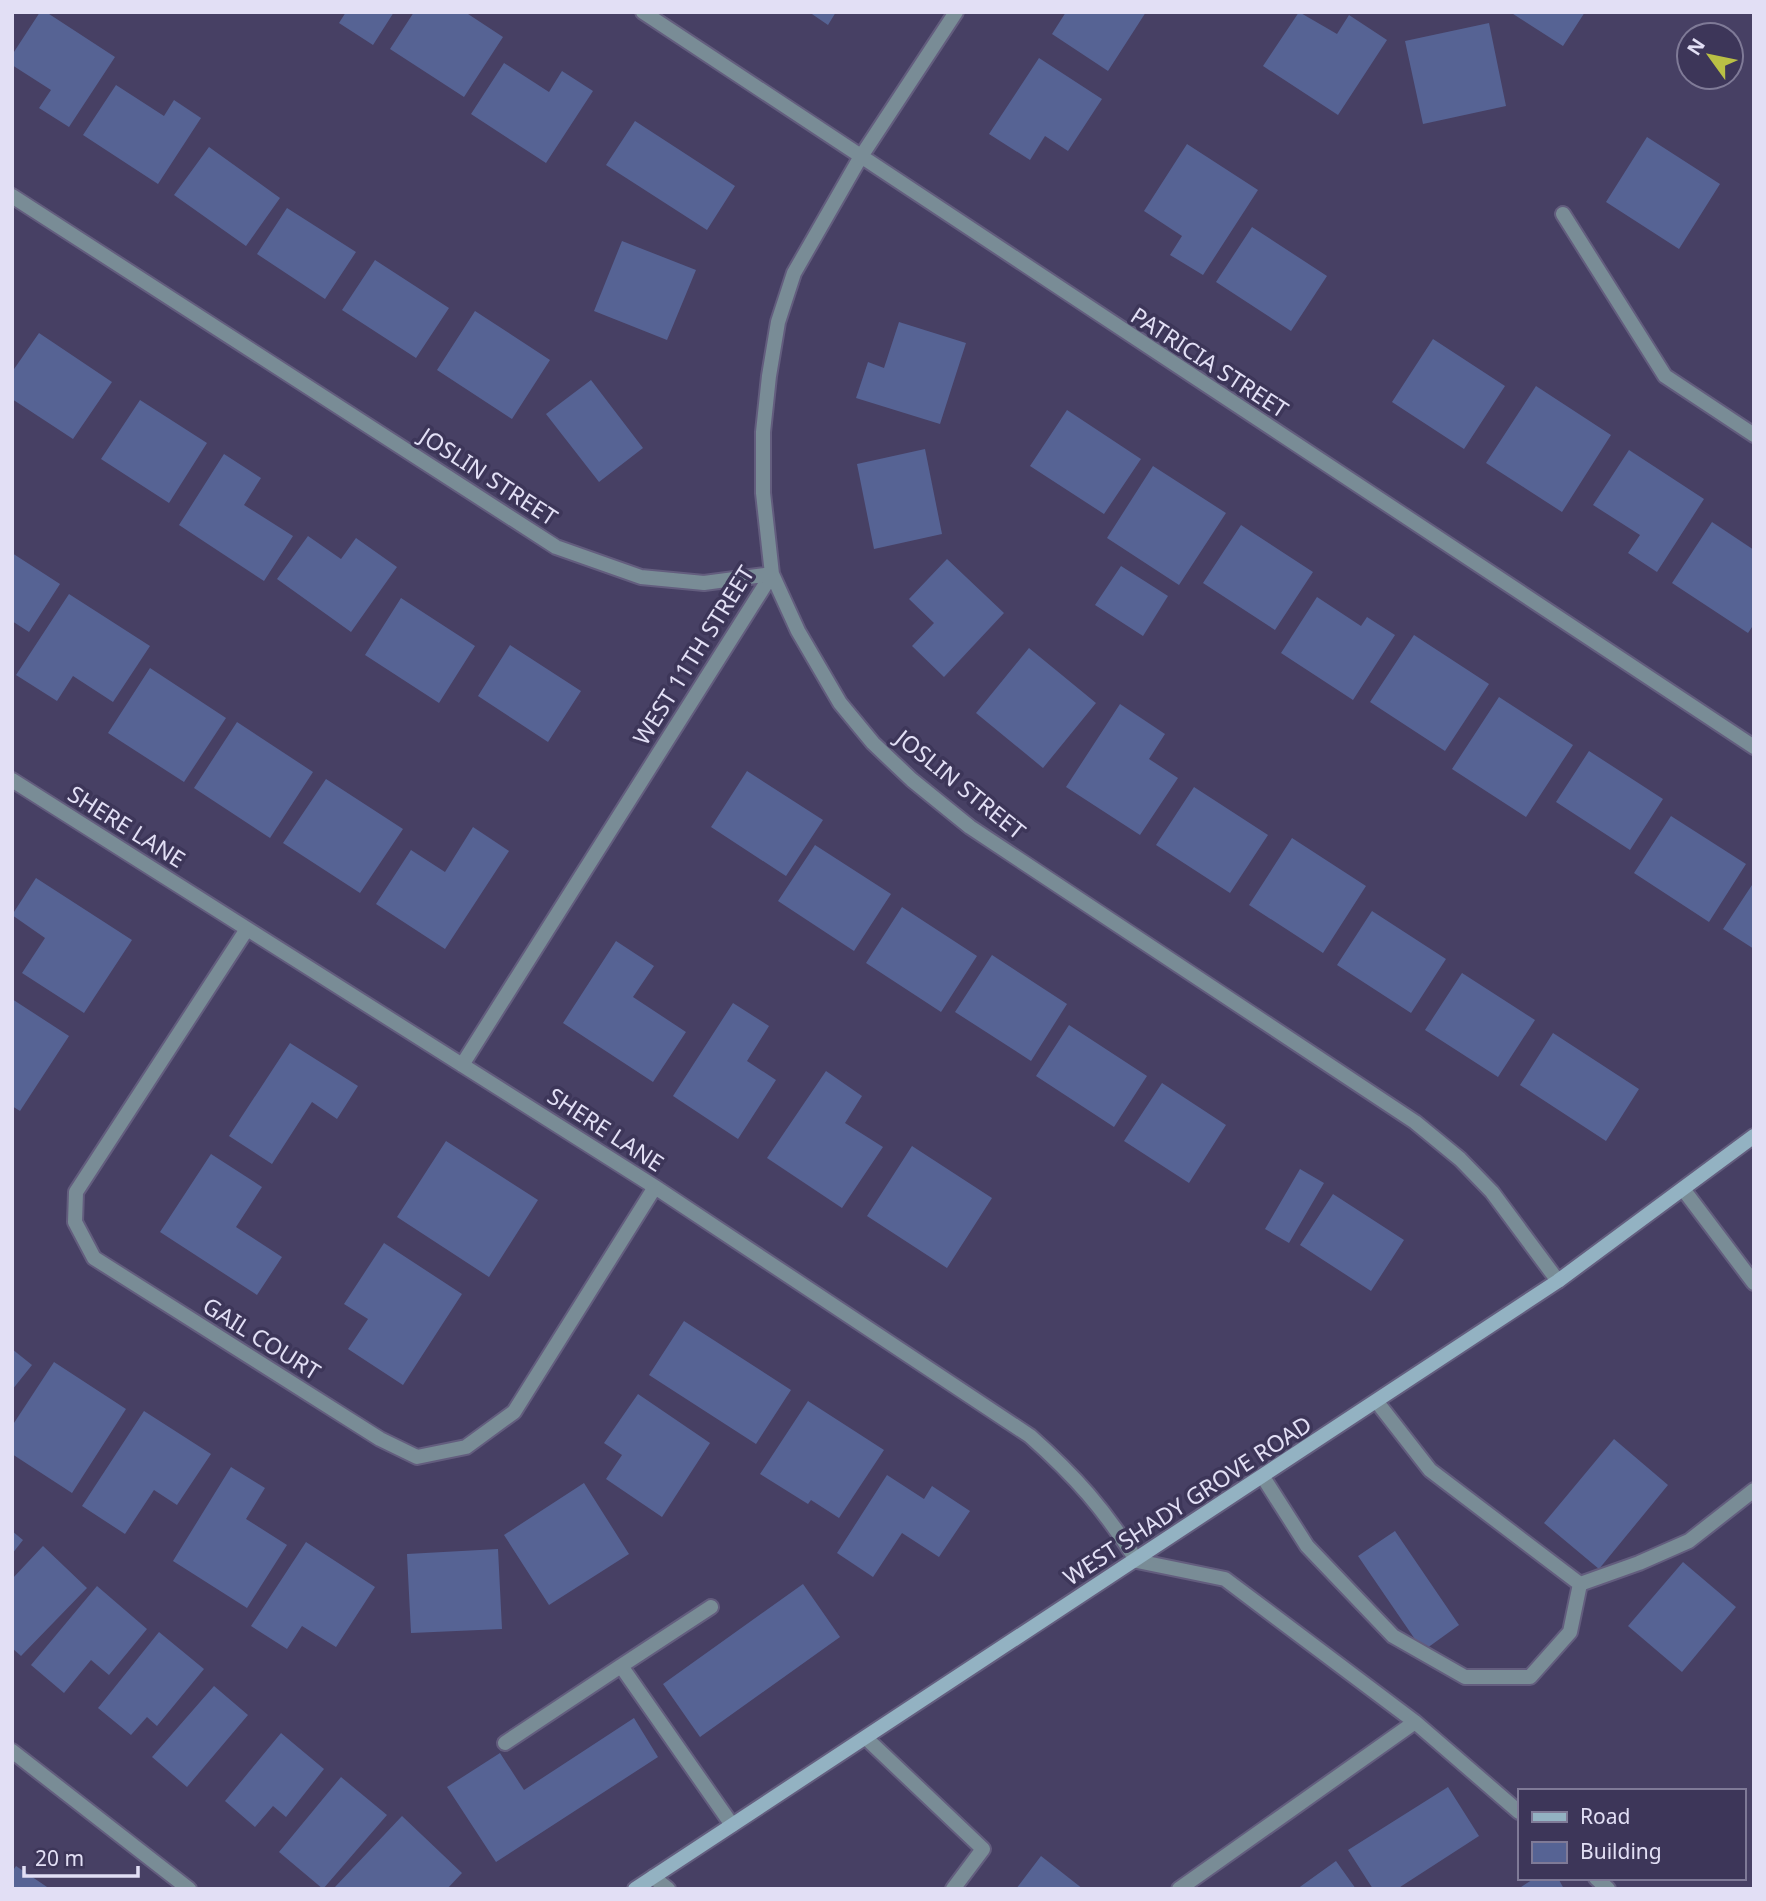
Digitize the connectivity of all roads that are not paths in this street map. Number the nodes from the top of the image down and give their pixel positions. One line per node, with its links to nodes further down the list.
1 (643, 12): 3 (street, PATRICIA STREET)
2 (956, 12): 3 (street, WEST 11TH STREET)
3 (860, 158): 7 (street, WEST 11TH STREET); 8 (street, PATRICIA STREET)
4 (12, 196): 7 (street, JOSLIN STREET)
5 (1563, 214): 6 (street)
6 (1754, 435)
7 (772, 574): 11 (street, WEST 11TH STREET); 15 (street, JOSLIN STREET)
8 (1754, 747)
9 (12, 780): 10 (street, SHERE LANE)
10 (247, 929): 11 (street, SHERE LANE); 13 (street, GAIL COURT)
11 (462, 1065): 13 (street, SHERE LANE)
12 (1754, 1136): 14 (main road, WEST SHADY GROVE ROAD)
13 (655, 1187): 20 (street, SHERE LANE)
14 (1683, 1189): 15 (main road, WEST SHADY GROVE ROAD); 16 (street)
15 (1558, 1281): 17 (main road, WEST SHADY GROVE ROAD)
16 (1754, 1283)
17 (1377, 1402): 18 (main road, WEST SHADY GROVE ROAD); 21 (street)
18 (1263, 1477): 20 (main road, WEST SHADY GROVE ROAD); 21 (street)
19 (1754, 1490): 21 (street)
20 (1137, 1561): 24 (street); 25 (main road, WEST SHADY GROVE ROAD)
21 (1580, 1584)
22 (711, 1607): 23 (street)
23 (621, 1666): 26 (street); 29 (street)
24 (1415, 1722): 28 (street); 35 (street)
25 (866, 1738): 29 (main road, WEST SHADY GROVE ROAD); 34 (street)
26 (505, 1743)
27 (12, 1752): 31 (street)
28 (1518, 1811)
29 (733, 1825): 30 (main road, WEST SHADY GROVE ROAD)
30 (653, 1877): 32 (main road, WEST SHADY GROVE ROAD); 33 (street)
31 (189, 1889)
32 (635, 1889)
33 (668, 1889)
34 (953, 1889)
35 (1179, 1889)

